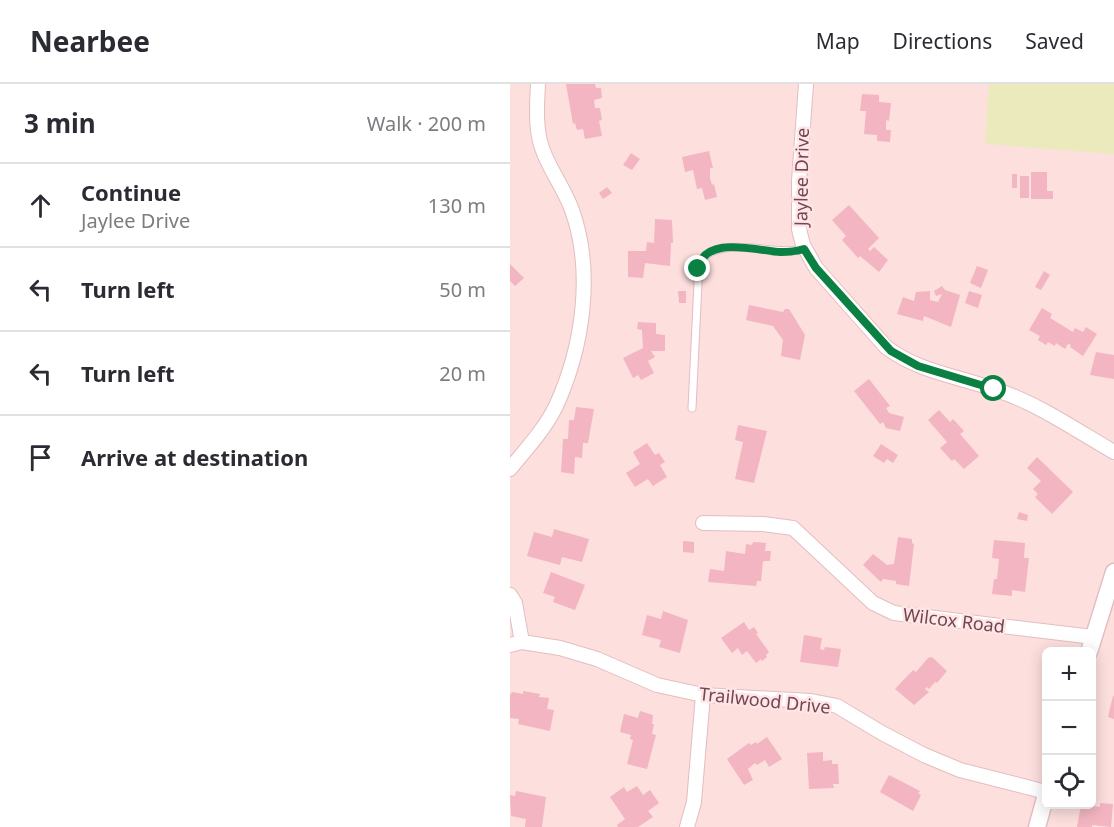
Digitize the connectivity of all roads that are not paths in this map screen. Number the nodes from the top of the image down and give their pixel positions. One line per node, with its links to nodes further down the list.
1 (538, 84): 6 (street)
2 (806, 84): 3 (street, Jaylee Drive)
3 (804, 249): 4 (lane); 5 (street, Jaylee Drive)
4 (692, 408)
5 (1114, 452)
6 (510, 469)
7 (703, 523): 11 (street, Wilcox Road)
8 (1114, 572): 11 (street)
9 (510, 595): 10 (street)
10 (516, 644): 12 (street, Trailwood Drive)
11 (1091, 644)
12 (703, 695): 13 (street, Trailwood Drive); 15 (street)
13 (1042, 793)
14 (1042, 809): 16 (street)
15 (687, 827)
16 (1037, 827)

